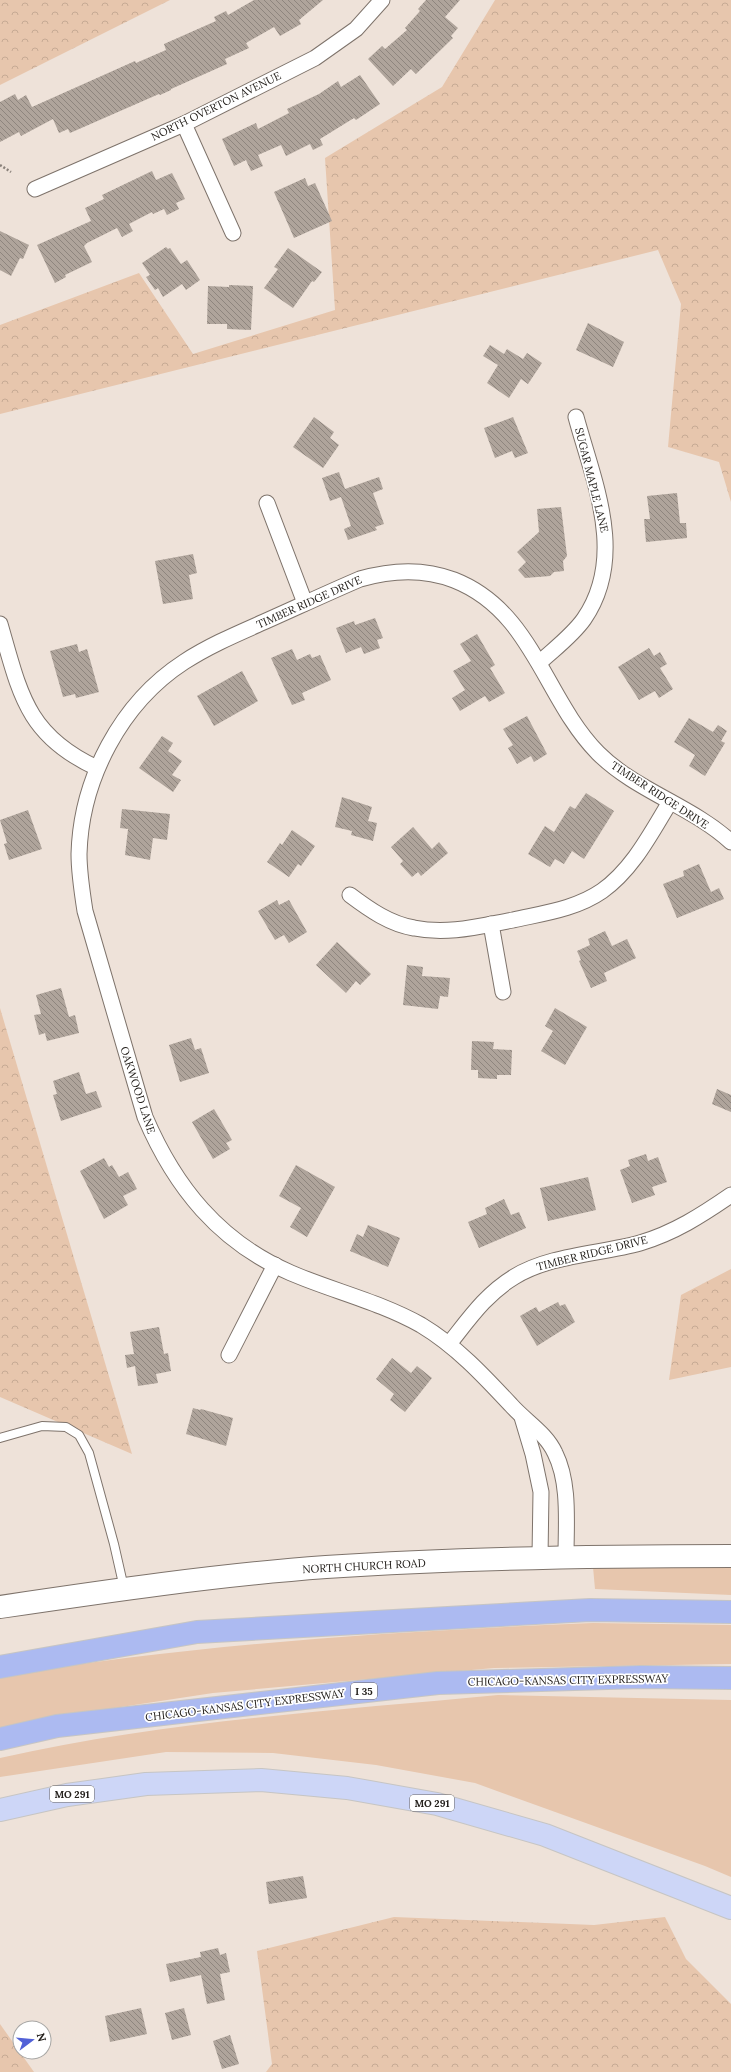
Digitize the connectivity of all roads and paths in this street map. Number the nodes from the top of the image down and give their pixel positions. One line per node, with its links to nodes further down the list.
1 (382, 0): 2 (street, NORTH OVERTON AVENUE)
2 (184, 124): 5 (street, NORTH OVERTON AVENUE); 6 (street)
3 (0, 165): 4 (path)
4 (11, 172)
5 (35, 189)
6 (233, 233)
7 (576, 418): 11 (street, SUGAR MAPLE LANE)
8 (267, 503): 9 (street)
9 (305, 603): 11 (street, TIMBER RIDGE DRIVE); 12 (street, TIMBER RIDGE DRIVE)
10 (0, 624): 12 (street)
11 (539, 663): 13 (street, TIMBER RIDGE DRIVE)
12 (97, 768): 19 (street, OAKWOOD LANE)
13 (670, 802): 14 (street, TIMBER RIDGE DRIVE); 16 (street)
14 (731, 842)
15 (350, 895): 16 (street)
16 (491, 924): 17 (street)
17 (503, 992)
18 (731, 1195): 20 (street, TIMBER RIDGE DRIVE)
19 (275, 1265): 20 (street, OAKWOOD LANE); 21 (street)
20 (449, 1344): 22 (street, OAKWOOD LANE)
21 (229, 1355)
22 (522, 1417): 24 (street, OAKWOOD LANE); 26 (street, OAKWOOD LANE)
23 (0, 1438): 27 (lane)
24 (566, 1556): 25 (main road, NORTH CHURCH ROAD); 26 (main road, NORTH CHURCH ROAD)
25 (731, 1556)
26 (540, 1557): 27 (main road, NORTH CHURCH ROAD)
27 (124, 1588): 28 (main road, NORTH CHURCH ROAD)
28 (0, 1607)
29 (731, 1612): 30 (highway)
30 (0, 1667)
31 (731, 1678): 32 (highway, CHICAGO-KANSAS CITY EXPRESSWAY / I 35)
32 (0, 1739)
33 (0, 1810): 34 (main road, MO 291)
34 (731, 1908)

